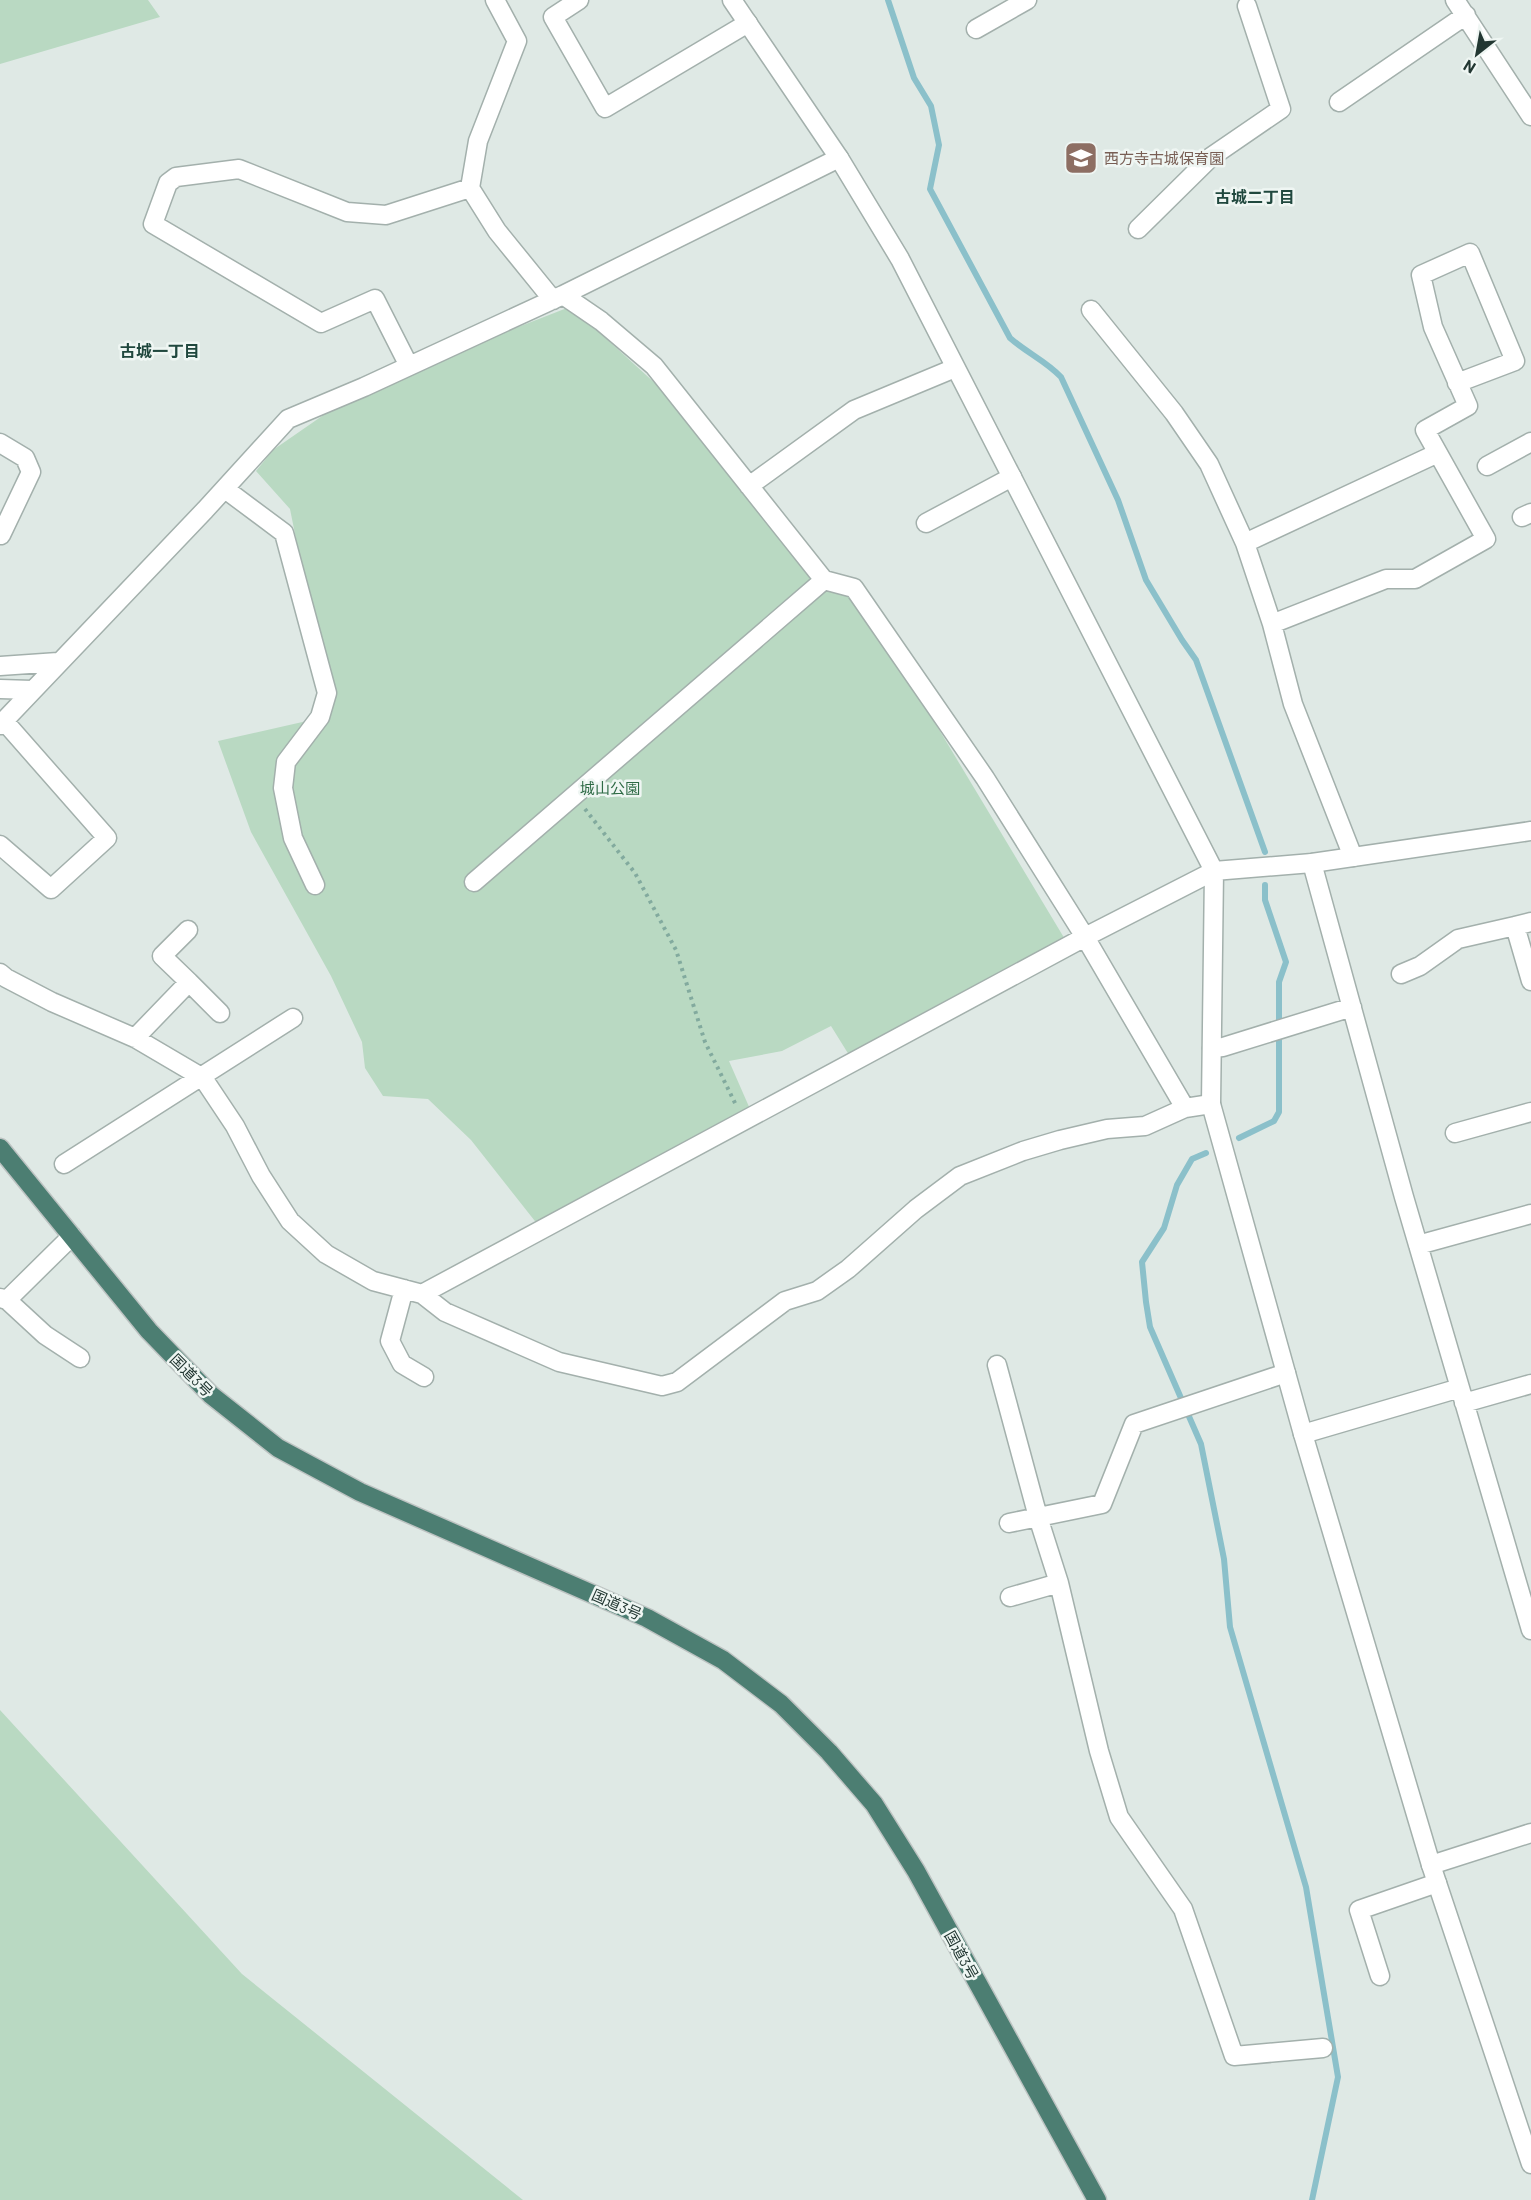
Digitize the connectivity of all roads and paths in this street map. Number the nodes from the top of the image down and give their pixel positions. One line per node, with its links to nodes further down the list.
1 (495, 0): 13 (street)
2 (579, 0): 8 (street)
3 (732, 0): 8 (street)
4 (1027, 0): 9 (street)
5 (1455, 0): 7 (street)
6 (1246, 2): 14 (street)
7 (1466, 15): 10 (street); 11 (street)
8 (748, 23): 12 (street)
9 (976, 29)
10 (1339, 102)
11 (1531, 116)
12 (839, 158): 15 (street); 18 (street)
13 (470, 188): 15 (street); 17 (street)
14 (1138, 229)
15 (558, 297): 17 (street); 25 (street)
16 (1091, 310): 29 (street)
17 (409, 366): 26 (street)
18 (955, 368): 24 (street); 25 (street)
19 (1457, 383): 19 (street); 22 (street)
20 (0, 442): 28 (street)
21 (1531, 442): 23 (street)
22 (1438, 453): 29 (street); 31 (street)
23 (1487, 466)
24 (1011, 477): 27 (street); 42 (street)
25 (749, 486): 30 (street)
26 (225, 489): 32 (street); 44 (street)
27 (926, 523)
28 (0, 536)
29 (1245, 543): 31 (street)
30 (824, 580): 37 (street); 47 (street)
31 (1272, 624): 40 (street)
32 (58, 662): 33 (street); 35 (street)
33 (0, 666)
34 (0, 689): 35 (street)
35 (32, 690): 36 (street)
36 (2, 723): 39 (street)
37 (575, 796): 43 (street); 61 (path)
38 (1531, 831): 40 (street)
39 (0, 845)
40 (1353, 857): 41 (street)
41 (1312, 862): 42 (street); 52 (street)
42 (1214, 871): 47 (street); 56 (street)
43 (474, 882)
44 (315, 885)
45 (1523, 924): 49 (street); 50 (street)
46 (188, 930): 51 (street)
47 (1085, 937): 59 (street); 61 (street)
48 (0, 973): 55 (street)
49 (1401, 974)
50 (1531, 981)
51 (189, 982): 53 (street); 55 (street)
52 (1352, 1007): 56 (street); 67 (street)
53 (220, 1013)
54 (293, 1018): 57 (street)
55 (135, 1038): 57 (street)
56 (1212, 1048): 58 (street)
57 (203, 1078): 64 (street); 68 (street)
58 (1211, 1104): 59 (street); 73 (street)
59 (1185, 1108): 69 (street)
60 (1531, 1112): 62 (street)
61 (744, 1122): 69 (street)
62 (1455, 1133)
63 (0, 1148): 66 (highway, 国道3号)
64 (64, 1164)
65 (1531, 1214): 67 (street)
66 (72, 1236): 70 (street); 89 (highway, 国道3号)
67 (1418, 1245): 76 (street)
68 (404, 1289): 69 (street); 74 (street)
69 (422, 1294)
70 (4, 1299): 71 (street)
71 (80, 1358)
72 (997, 1365): 78 (street)
73 (1286, 1373): 77 (street); 78 (street)
74 (424, 1377)
75 (1531, 1384): 76 (street)
76 (1462, 1396): 77 (street); 82 (street)
77 (1303, 1434): 84 (street)
78 (1038, 1517): 79 (street); 80 (street)
79 (1009, 1523)
80 (1059, 1583): 81 (street); 87 (street)
81 (1010, 1597)
82 (1531, 1630)
83 (1531, 1833): 84 (street)
84 (1431, 1865): 85 (street)
85 (1437, 1883): 86 (street); 88 (street)
86 (1380, 1976)
87 (1323, 2049)
88 (1531, 2164)
89 (1097, 2200)

